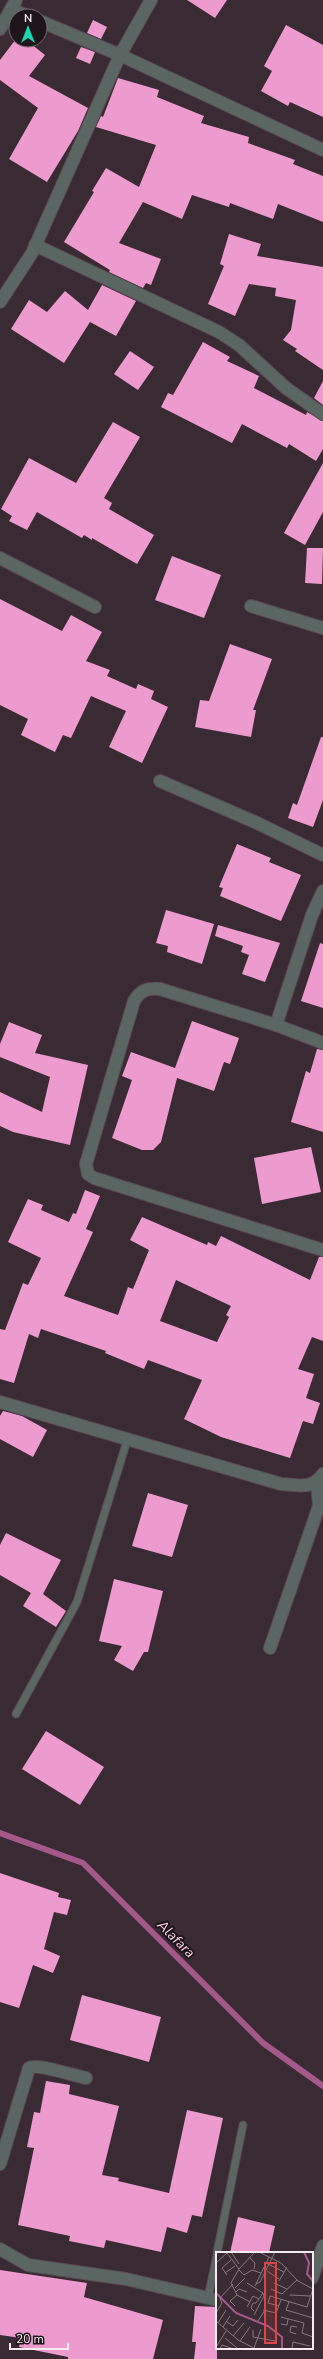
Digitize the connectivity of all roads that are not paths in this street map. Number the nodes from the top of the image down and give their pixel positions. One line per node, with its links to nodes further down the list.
1 (151, 0): 5 (street)
2 (14, 5): 4 (street)
3 (48, 24): 5 (street)
4 (0, 29)
5 (120, 55): 6 (street); 7 (street)
6 (323, 150)
7 (35, 245): 8 (street); 9 (street)
8 (0, 302)
9 (323, 414)
10 (0, 558): 12 (street)
11 (251, 606): 13 (street)
12 (95, 607)
13 (323, 628)
14 (160, 781): 15 (street)
15 (323, 855)
16 (323, 890): 17 (street)
17 (276, 1025): 18 (street); 19 (street)
18 (323, 1043)
19 (323, 1250)
20 (0, 1402): 21 (street)
21 (127, 1441): 22 (street); 24 (lane)
22 (320, 1478): 23 (street)
23 (270, 1648)
24 (16, 1714)
25 (86, 2078): 27 (street)
26 (243, 2125): 30 (lane)
27 (0, 2164)
28 (323, 2246): 32 (street)
29 (0, 2249): 33 (street)
30 (217, 2252)
31 (216, 2265): 33 (lane)
32 (313, 2275)
33 (213, 2299)

